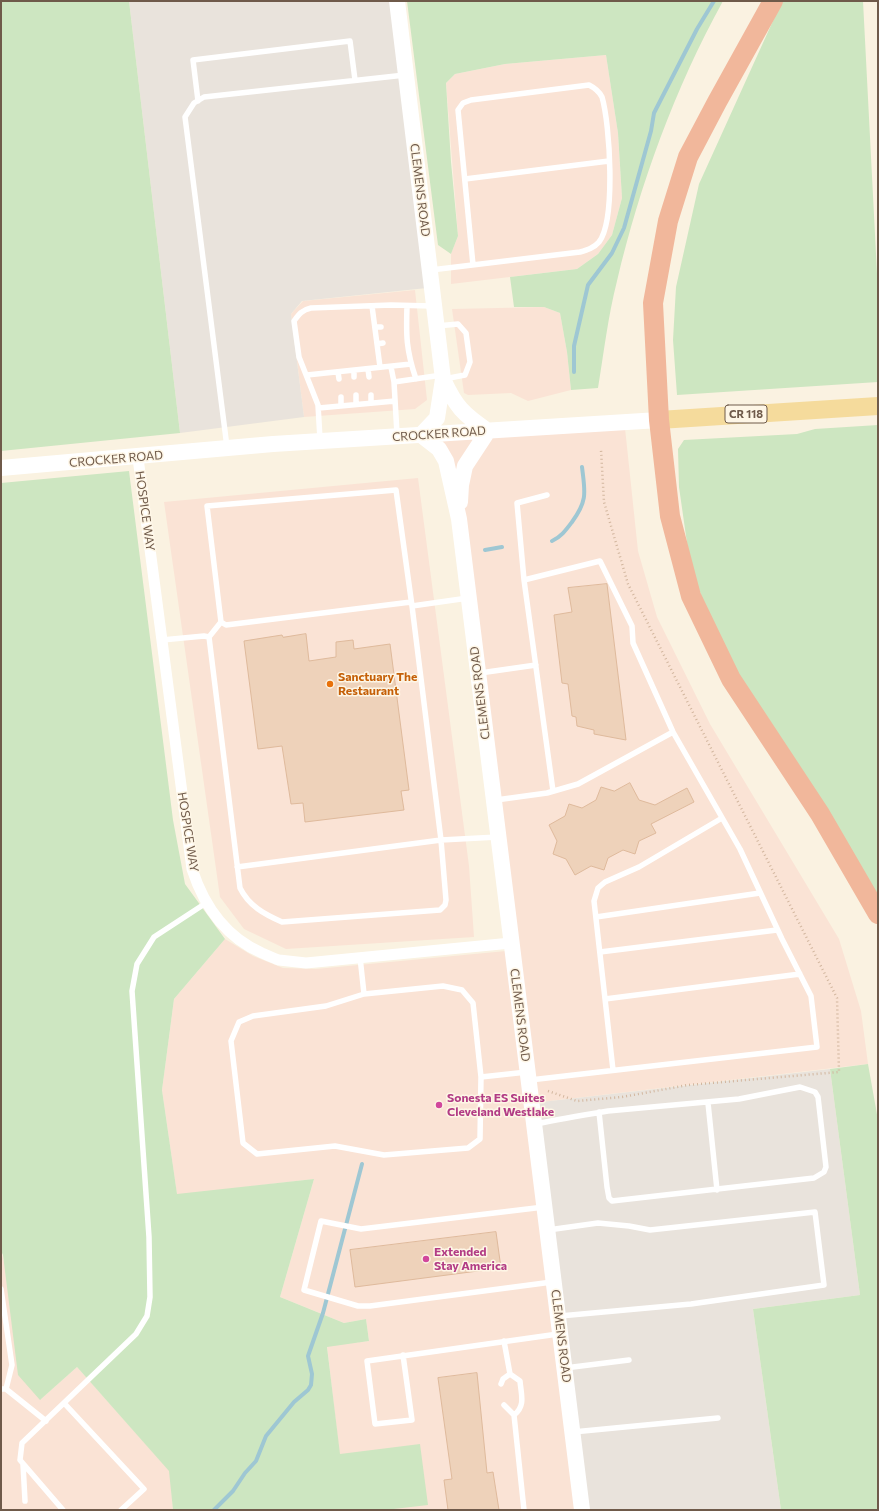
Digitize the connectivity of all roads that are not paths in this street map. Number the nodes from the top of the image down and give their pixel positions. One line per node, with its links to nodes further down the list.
1 (397, 1): 3 (street, CLEMENS ROAD)
2 (773, 1): 38 (highway)
3 (406, 74): 4 (lane); 9 (street, CLEMENS ROAD)
4 (355, 80): 5 (lane); 5 (lane)
5 (198, 101): 43 (lane)
6 (609, 162): 7 (lane); 7 (lane); 8 (lane)
7 (465, 179): 8 (lane)
8 (473, 265): 9 (lane)
9 (430, 270): 12 (street, CLEMENS ROAD)
10 (372, 306): 11 (lane); 17 (lane); 22 (lane)
11 (407, 306): 12 (lane); 13 (lane)
12 (435, 306): 15 (street, CLEMENS ROAD)
13 (406, 323): 14 (lane); 16 (lane)
14 (399, 325)
15 (437, 326): 25 (street, CLEMENS ROAD); 25 (lane)
16 (411, 364): 18 (lane); 27 (lane)
17 (380, 367): 18 (lane); 19 (lane)
18 (391, 367): 28 (lane)
19 (368, 369): 20 (lane); 23 (lane)
20 (354, 370): 21 (lane); 24 (lane)
21 (338, 372): 22 (lane); 26 (lane)
22 (307, 375): 37 (lane)
23 (369, 376)
24 (354, 377)
25 (443, 377): 27 (lane); 39 (street, CLEMENS ROAD); 40 (street, CLEMENS ROAD)
26 (339, 379)
27 (416, 379): 28 (lane)
28 (394, 382): 32 (lane)
29 (370, 394): 33 (lane)
30 (356, 395): 34 (lane)
31 (340, 397): 35 (lane)
32 (395, 401): 33 (lane); 41 (lane)
33 (371, 403): 34 (lane)
34 (356, 404): 35 (lane)
35 (341, 406): 37 (lane)
36 (878, 406): 38 (main road, CROCKER ROAD / CR 118)
37 (319, 408): 42 (lane)
38 (659, 420): 39 (street, CROCKER ROAD / CR 118); 65 (highway)
39 (488, 431): 40 (street, CROCKER ROAD / CR 118); 47 (street, CLEMENS ROAD)
40 (422, 435): 41 (street, CROCKER ROAD / CR 118); 47 (street, CLEMENS ROAD)
41 (398, 437): 42 (street, CROCKER ROAD / CR 118)
42 (320, 441): 43 (street, CROCKER ROAD / CR 118)
43 (227, 449): 44 (street, CROCKER ROAD / CR 118)
44 (138, 458): 45 (street, CROCKER ROAD / CR 118); 53 (street, HOSPICE WAY)
45 (1, 468)
46 (547, 495): 48 (lane)
47 (460, 519): 49 (street, CLEMENS ROAD)
48 (524, 580): 54 (lane); 56 (lane)
49 (469, 598): 50 (lane); 55 (street, CLEMENS ROAD)
50 (411, 604): 51 (lane); 51 (lane); 61 (lane)
51 (221, 622): 52 (lane)
52 (209, 637): 53 (lane); 62 (lane)
53 (162, 640): 64 (street, HOSPICE WAY)
54 (536, 665): 55 (lane); 57 (lane)
55 (478, 673): 58 (street, CLEMENS ROAD)
56 (673, 732): 57 (lane); 59 (lane)
57 (553, 791): 58 (lane)
58 (494, 800): 60 (street, CLEMENS ROAD)
59 (722, 818): 63 (lane); 66 (lane)
60 (498, 837): 61 (lane); 68 (street, CLEMENS ROAD)
61 (441, 840): 62 (lane); 62 (lane)
62 (238, 867)
63 (760, 894): 66 (lane); 67 (lane)
64 (206, 903): 70 (street, HOSPICE WAY); 94 (lane)
65 (878, 914)
66 (596, 917): 69 (lane)
67 (778, 930): 69 (lane); 71 (lane)
68 (511, 943): 70 (street, HOSPICE WAY); 75 (street, CLEMENS ROAD)
69 (600, 952): 73 (lane)
70 (360, 957): 72 (lane)
71 (800, 974): 73 (lane); 74 (lane)
72 (364, 994): 76 (lane); 76 (lane)
73 (606, 999): 74 (lane)
74 (613, 1070): 75 (lane)
75 (528, 1076): 76 (lane); 79 (street, CLEMENS ROAD)
76 (482, 1077)
77 (708, 1103): 78 (lane); 80 (lane); 80 (lane)
78 (599, 1112): 79 (lane); 80 (lane)
79 (534, 1124): 81 (street, CLEMENS ROAD)
80 (717, 1190)
81 (544, 1207): 82 (street, CLEMENS ROAD); 83 (lane)
82 (547, 1230): 83 (street, CLEMENS ROAD); 85 (lane)
83 (554, 1281): 85 (street, CLEMENS ROAD)
84 (1, 1289): 93 (lane)
85 (558, 1317): 86 (street, CLEMENS ROAD)
86 (560, 1334): 87 (lane); 90 (street, CLEMENS ROAD)
87 (504, 1341): 88 (lane); 91 (lane)
88 (403, 1355): 88 (lane)
89 (629, 1360): 90 (lane)
90 (565, 1368): 99 (street, CLEMENS ROAD)
91 (510, 1374): 92 (lane); 96 (lane)
92 (501, 1384)
93 (4, 1389): 98 (lane)
94 (64, 1403): 98 (lane); 103 (lane)
95 (504, 1405): 96 (lane)
96 (514, 1415): 104 (lane)
97 (718, 1418): 99 (lane)
98 (46, 1421): 100 (lane)
99 (573, 1432): 105 (street, CLEMENS ROAD)
100 (23, 1464): 101 (lane); 102 (lane)
101 (25, 1501)
102 (63, 1510)
103 (121, 1510)
104 (524, 1510)
105 (582, 1510)

